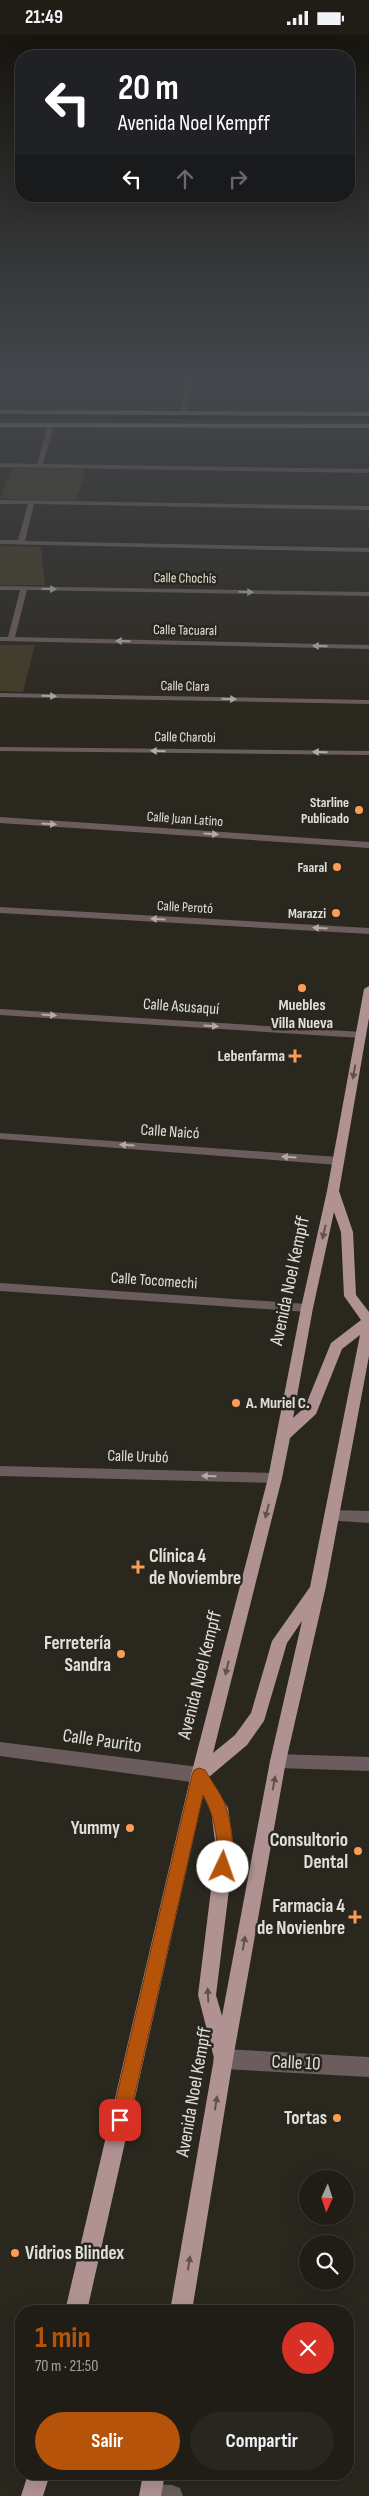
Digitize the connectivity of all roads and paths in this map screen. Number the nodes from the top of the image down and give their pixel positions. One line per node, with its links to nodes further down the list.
1 (0, 502): 2 (street)
2 (32, 502): 3 (street); 5 (street)
3 (369, 508)
4 (0, 542): 5 (street)
5 (21, 543): 6 (street)
6 (369, 550)
7 (0, 588): 8 (street, Calle Chochís)
8 (24, 589): 9 (street, Calle Chochís, one-way to 9); 11 (street)
9 (369, 594)
10 (0, 639): 11 (street, Calle Tacuaral)
11 (11, 639): 12 (street, Calle Tacuaral, one-way to 11)
12 (369, 647)
13 (0, 695): 14 (street, Calle Clara, one-way to 14)
14 (369, 702)
15 (0, 749): 16 (street, Calle Charobi, one-way to 15)
16 (369, 753)
17 (0, 820): 18 (street, Calle Juan Latino, one-way to 18)
18 (369, 845)
19 (0, 910): 20 (street, Calle Perotó, one-way to 19)
20 (369, 931)
21 (369, 989): 23 (main road, Avenida Noel Kempff)
22 (0, 1012): 23 (street, Calle Asusaquí, one-way to 23)
23 (361, 1035): 25 (main road, Avenida Noel Kempff, one-way to 25)
24 (0, 1135): 25 (street, Calle Naicó, one-way to 24)
25 (338, 1161): 26 (main road, Avenida Noel Kempff)
26 (334, 1191): 28 (main road, Avenida Noel Kempff, one-way to 28); 29 (main road)
27 (0, 1287): 28 (street, Calle Tocomechi)
28 (307, 1308): 30 (main road, Avenida Noel Kempff)
29 (369, 1321): 30 (main road); 33 (main road, Avenida Noel Kempff)
30 (285, 1434): 32 (main road, Avenida Noel Kempff)
31 (0, 1471): 32 (street, Calle Urubó, one-way to 31)
32 (275, 1478): 39 (main road, Avenida Noel Kempff, one-way to 39)
33 (331, 1516): 34 (street); 35 (main road, Avenida Noel Kempff)
34 (369, 1517)
35 (318, 1586): 37 (main road, Avenida Noel Kempff); 39 (main road)
36 (0, 1749): 39 (street, Calle Paurito)
37 (278, 1761): 38 (street); 40 (main road, Avenida Noel Kempff, one-way to 37)
38 (369, 1764)
39 (199, 1775): 40 (main road, one-way to 39); 42 (main road, Avenida Noel Kempff)
40 (223, 2059): 41 (street, Calle 10); 43 (main road, Avenida Noel Kempff, one-way to 40)
41 (369, 2067)
42 (77, 2305)
43 (182, 2305)
44 (37, 2480): 45 (main road)
45 (32, 2496)

